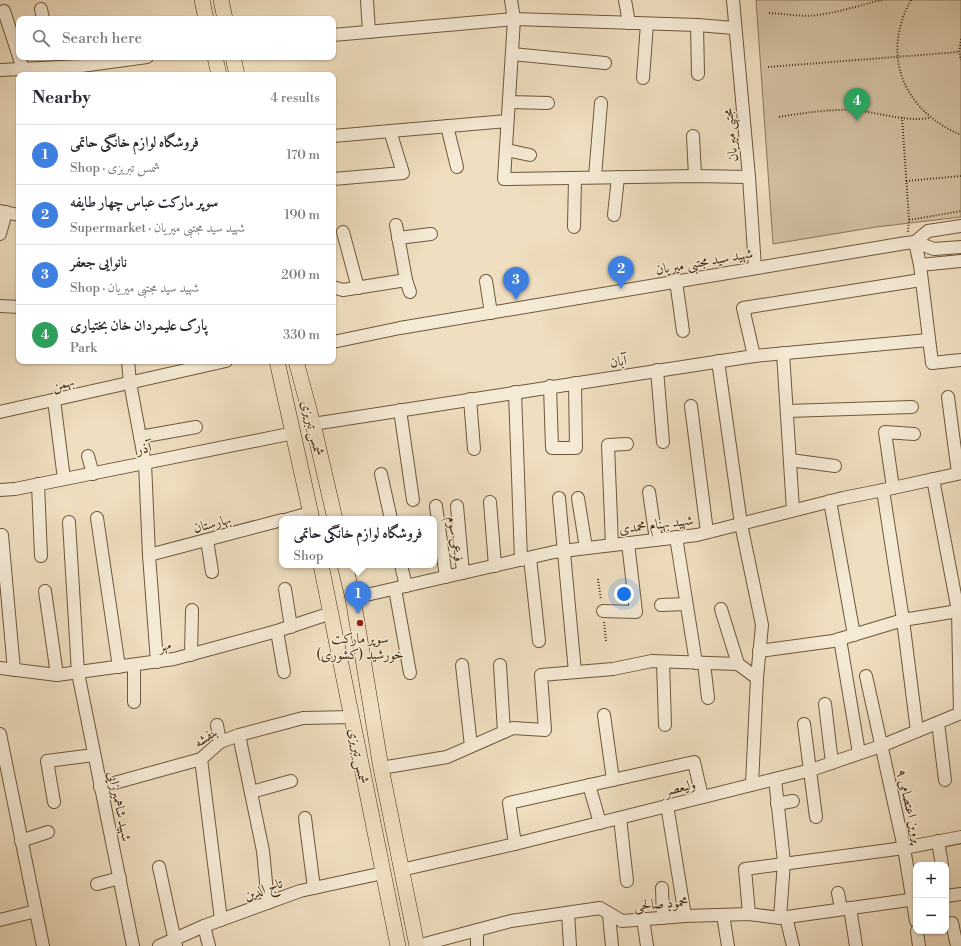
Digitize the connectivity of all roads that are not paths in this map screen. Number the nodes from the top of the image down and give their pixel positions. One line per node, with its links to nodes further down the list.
1 (202, 0): 8 (main road)
2 (221, 0): 9 (main road)
3 (367, 0): 15 (street)
4 (511, 0): 10 (street)
5 (626, 0): 11 (street)
6 (733, 0): 14 (street, مجتبی میریان)
7 (4, 11): 17 (street)
8 (205, 16)
9 (224, 16)
10 (514, 19): 11 (street); 15 (street); 18 (street)
11 (629, 23): 12 (street)
12 (647, 24): 13 (street); 30 (street)
13 (697, 25): 14 (street); 29 (street)
14 (734, 28): 44 (street, مجتبی میریان)
15 (369, 32): 16 (street)
16 (336, 35)
17 (16, 50)
18 (512, 54): 24 (street); 31 (street)
19 (19, 60): 25 (street)
20 (91, 60): 23 (street)
21 (216, 60): 27 (main road)
22 (234, 60): 28 (main road)
23 (53, 62): 25 (street)
24 (605, 63)
25 (22, 69): 26 (street)
26 (0, 70)
27 (218, 72)
28 (236, 72)
29 (698, 74)
30 (643, 78)
31 (509, 102): 32 (street); 34 (street)
32 (548, 104)
33 (601, 104): 46 (street)
34 (507, 121): 35 (street); 39 (street)
35 (447, 126): 36 (street); 41 (street)
36 (390, 131): 37 (street); 47 (street)
37 (336, 136)
38 (693, 136): 42 (street)
39 (506, 150): 40 (street); 45 (street)
40 (530, 155)
41 (457, 167)
42 (695, 176): 43 (street); 44 (street)
43 (618, 177): 46 (street); 50 (street)
44 (749, 177): 62 (street, مجتبی میریان)
45 (575, 178): 46 (street); 52 (street)
46 (595, 178)
47 (336, 179)
48 (3, 211): 49 (street); 55 (street)
49 (16, 214)
50 (614, 215)
51 (396, 225): 57 (street)
52 (574, 226)
53 (961, 226): 58 (street, شهید سید مجتبی میریان)
54 (343, 232): 68 (street)
55 (0, 234)
56 (431, 234): 57 (street)
57 (398, 238): 63 (street)
58 (915, 242): 59 (street, شهید سید مجتبی میریان); 61 (street); 62 (street, شهید سید مجتبی میریان)
59 (961, 246)
60 (961, 261): 61 (street)
61 (920, 265): 64 (street)
62 (755, 268): 66 (street, شهید سید مجتبی میریان)
63 (406, 280): 68 (street); 69 (street)
64 (921, 280): 74 (street); 77 (street)
65 (486, 281): 72 (street)
66 (676, 281): 72 (street, شهید سید مجتبی میریان); 73 (street)
67 (336, 287): 68 (street)
68 (358, 288)
69 (410, 292)
70 (0, 306): 71 (street)
71 (16, 307)
72 (491, 313): 75 (street, شهید سید مجتبی میریان)
73 (683, 331)
74 (928, 340): 76 (street, آبان); 78 (street)
75 (336, 341)
76 (783, 353): 77 (street, آبان); 96 (street)
77 (754, 356): 79 (street, آبان)
78 (961, 360)
79 (718, 361): 84 (street, آبان); 132 (street)
80 (128, 364): 86 (street)
81 (213, 364): 86 (street, بهمن)
82 (279, 364): 99 (main road, شمس تبریزی)
83 (297, 364): 97 (main road, شمس تبریزی)
84 (657, 370): 85 (street, آبان); 102 (street)
85 (575, 383): 87 (street, آبان); 87 (street)
86 (130, 384): 91 (street, بهمن); 101 (street)
87 (550, 386): 88 (street, آبان)
88 (515, 392): 90 (street, آبان); 144 (street)
89 (948, 398): 109 (street)
90 (470, 399): 95 (street, آبان); 104 (street)
91 (54, 400): 94 (street, بهمن); 112 (street)
92 (691, 406): 133 (street)
93 (912, 407): 96 (street)
94 (1, 409)
95 (400, 410): 97 (street, آبان); 120 (street)
96 (787, 411): 106 (street)
97 (313, 424): 127 (main road, شمس تبریزی)
98 (196, 427): 101 (street)
99 (294, 433): 107 (street, آذر); 126 (main road, شمس تبریزی)
100 (914, 434): 115 (street)
101 (140, 437): 107 (street)
102 (663, 442)
103 (627, 444): 139 (street)
104 (474, 449)
105 (88, 456): 110 (street)
106 (790, 460): 108 (street); 125 (street)
107 (145, 463): 110 (street, آذر); 142 (street)
108 (835, 466)
109 (960, 473): 113 (street, شهید بهنام محمدی)
110 (93, 474): 112 (street, آذر)
111 (381, 474): 128 (street)
112 (64, 479): 114 (street, آذر)
113 (933, 479): 115 (street, شهید بهنام محمدی); 154 (street)
114 (38, 484): 116 (street, آذر); 143 (street)
115 (888, 489): 121 (street, شهید بهنام محمدی); 164 (street)
116 (0, 490)
117 (650, 492): 137 (street)
118 (559, 498): 141 (street)
119 (578, 498): 140 (street)
120 (413, 500)
121 (830, 501): 125 (street, شهید بهنام محمدی); 167 (street)
122 (490, 502): 145 (street)
123 (436, 506): 151 (street, فرعی سوم)
124 (457, 506): 150 (street)
125 (793, 510): 132 (street, شهید بهنام محمدی)
126 (311, 516)
127 (334, 516)
128 (390, 516)
129 (97, 518): 179 (street)
130 (279, 521): 136 (street, بهارستان)
131 (69, 522): 184 (street, شهید شاهمیرزایی)
132 (741, 524): 133 (street, شهید بهنام محمدی); 170 (street)
133 (707, 532): 135 (street, شهید بهنام محمدی)
134 (2, 535): 181 (street)
135 (676, 537): 137 (street, شهید بهنام محمدی); 157 (street)
136 (207, 540): 142 (street, بهارستان); 149 (street)
137 (656, 540): 138 (street, شهید بهنام محمدی)
138 (628, 543): 139 (street, شهید بهنام محمدی); 161 (street)
139 (612, 545): 140 (street, شهید بهنام محمدی)
140 (586, 548): 141 (street, شهید بهنام محمدی)
141 (565, 551): 144 (street, شهید بهنام محمدی); 183 (street)
142 (149, 555): 172 (street)
143 (41, 556)
144 (526, 559): 145 (street, شهید بهنام محمدی); 169 (street)
145 (495, 566): 150 (street, شهید بهنام محمدی)
146 (322, 568): 163 (main road, شمس تبریزی)
147 (346, 568): 156 (main road, شمس تبریزی)
148 (401, 568): 152 (street)
149 (212, 572)
150 (463, 573): 151 (street, شهید بهنام محمدی)
151 (446, 577): 152 (street, شهید بهنام محمدی)
152 (400, 588): 156 (street, شهید بهنام محمدی); 185 (street)
153 (285, 589): 165 (street)
154 (957, 589): 162 (street)
155 (45, 591): 186 (street)
156 (353, 598): 163 (main road); 210 (main road, شمس تبریزی)
157 (686, 604): 158 (street); 174 (street)
158 (661, 605)
159 (721, 609): 175 (street)
160 (192, 610): 171 (street)
161 (603, 611)
162 (958, 611): 164 (street); 192 (street)
163 (331, 613): 165 (street, مهر); 194 (main road, شمس تبریزی)
164 (903, 620): 167 (street); 199 (street)
165 (290, 626): 166 (street, مهر)
166 (277, 631): 171 (street, مهر); 182 (street)
167 (854, 635): 168 (street)
168 (840, 639): 170 (street); 206 (street)
169 (539, 641)
170 (759, 651): 188 (street)
171 (191, 655): 172 (street, مهر)
172 (158, 662): 176 (street, مهر)
173 (663, 662): 174 (street); 183 (street); 198 (street)
174 (700, 663): 175 (street); 189 (street)
175 (738, 664): 188 (street)
176 (134, 665): 179 (street, مهر); 190 (street)
177 (462, 665): 204 (street)
178 (500, 665): 200 (street)
179 (119, 667): 184 (street, مهر)
180 (0, 668): 181 (street, مهر)
181 (14, 670): 186 (street, مهر)
182 (284, 672)
183 (575, 672): 200 (street)
184 (78, 673): 186 (street, مهر); 207 (street, شهید شاهمیرزایی)
185 (410, 674)
186 (56, 675)
187 (866, 676): 205 (street, پروین اعتصامی ۹)
188 (757, 678): 217 (street)
189 (708, 698)
190 (134, 702)
191 (825, 704): 209 (street)
192 (960, 713): 195 (street, ولیعصر)
193 (604, 714): 214 (street)
194 (352, 717): 202 (street, بنفشه); 240 (main road, شمس تبریزی)
195 (938, 723): 199 (street, ولیعصر); 215 (street)
196 (804, 724): 211 (street)
197 (217, 725): 203 (street)
198 (665, 725)
199 (917, 731): 205 (street, ولیعصر)
200 (504, 732): 204 (street)
201 (0, 734): 212 (street)
202 (239, 735): 203 (street, بنفشه); 220 (street)
203 (220, 742): 208 (street, بنفشه)
204 (471, 746): 210 (street)
205 (881, 746): 206 (street, ولیعصر); 235 (street, پروین اعتصامی ۹)
206 (859, 754): 209 (street, ولیعصر)
207 (94, 755): 219 (street, شهید شاهمیرزایی); 223 (street)
208 (201, 759): 219 (street, بنفشه); 263 (street)
209 (832, 762): 211 (street, ولیعصر)
210 (381, 768): 239 (main road, شمس تبریزی)
211 (811, 770): 213 (street, ولیعصر); 226 (street)
212 (4, 771): 232 (street)
213 (774, 779): 217 (street, ولیعصر); 224 (street)
214 (613, 780): 218 (street); 221 (street)
215 (945, 780)
216 (290, 781): 220 (street)
217 (752, 784): 221 (street, ولیعصر)
218 (589, 785): 229 (street); 234 (street)
219 (100, 787): 241 (street, شهید شاهمیرزایی)
220 (251, 792): 251 (street)
221 (702, 797): 225 (street, ولیعصر)
222 (793, 801): 224 (street)
223 (54, 802)
224 (777, 804): 236 (street)
225 (667, 805): 228 (street, ولیعصر); 258 (street)
226 (816, 817)
227 (305, 818): 244 (street)
228 (620, 818): 229 (street, ولیعصر); 242 (street)
229 (600, 823): 234 (street, ولیعصر)
230 (48, 832): 232 (street)
231 (961, 837): 233 (street)
232 (21, 841): 253 (street)
233 (938, 841): 235 (street); 237 (street)
234 (515, 844): 239 (street, ولیعصر)
235 (904, 848): 236 (street); 249 (street, پروین اعتصامی ۹)
236 (784, 862): 255 (street); 260 (street)
237 (942, 862)
238 (159, 867): 268 (street)
239 (400, 870): 240 (main road); 274 (main road, شمس تبریزی)
240 (382, 872): 244 (street, تاج الدین); 273 (main road, شمس تبریزی)
241 (120, 878): 243 (street); 270 (street, شهید شاهمیرزایی)
242 (627, 881)
243 (97, 884)
244 (314, 888): 251 (street, تاج الدین)
245 (662, 888): 259 (street)
246 (949, 892): 248 (street)
247 (838, 893): 252 (street)
248 (961, 894)
249 (915, 898)
250 (913, 899): 252 (street, محمود صالحی)
251 (268, 903): 263 (street, تاج الدین)
252 (846, 909): 260 (street, محمود صالحی); 281 (street)
253 (36, 912): 262 (street); 269 (street)
254 (568, 913): 256 (street, محمود صالحی); 266 (street, محمود صالحی); 276 (street)
255 (749, 914): 257 (street, محمود صالحی); 260 (street, محمود صالحی)
256 (609, 915): 261 (street, محمود صالحی); 277 (street)
257 (723, 915): 258 (street, محمود صالحی); 279 (street)
258 (685, 916): 259 (street, محمود صالحی)
259 (663, 918): 261 (street, محمود صالحی)
260 (783, 918): 280 (street)
261 (643, 919): 278 (street)
262 (0, 920)
263 (221, 920): 265 (street, تاج الدین)
264 (952, 923): 283 (street)
265 (204, 926): 268 (street, تاج الدین); 272 (street)
266 (477, 930): 274 (street, محمود صالحی); 275 (street)
267 (917, 934): 282 (street)
268 (175, 943): 271 (street, تاج الدین)
269 (43, 946)
270 (133, 946)
271 (159, 946)
272 (209, 946)
273 (398, 946)
274 (417, 946)
275 (477, 946)
276 (570, 946)
277 (612, 946)
278 (647, 946)
279 (728, 946)
280 (793, 946)
281 (856, 946)
282 (919, 946)
283 (956, 946)

